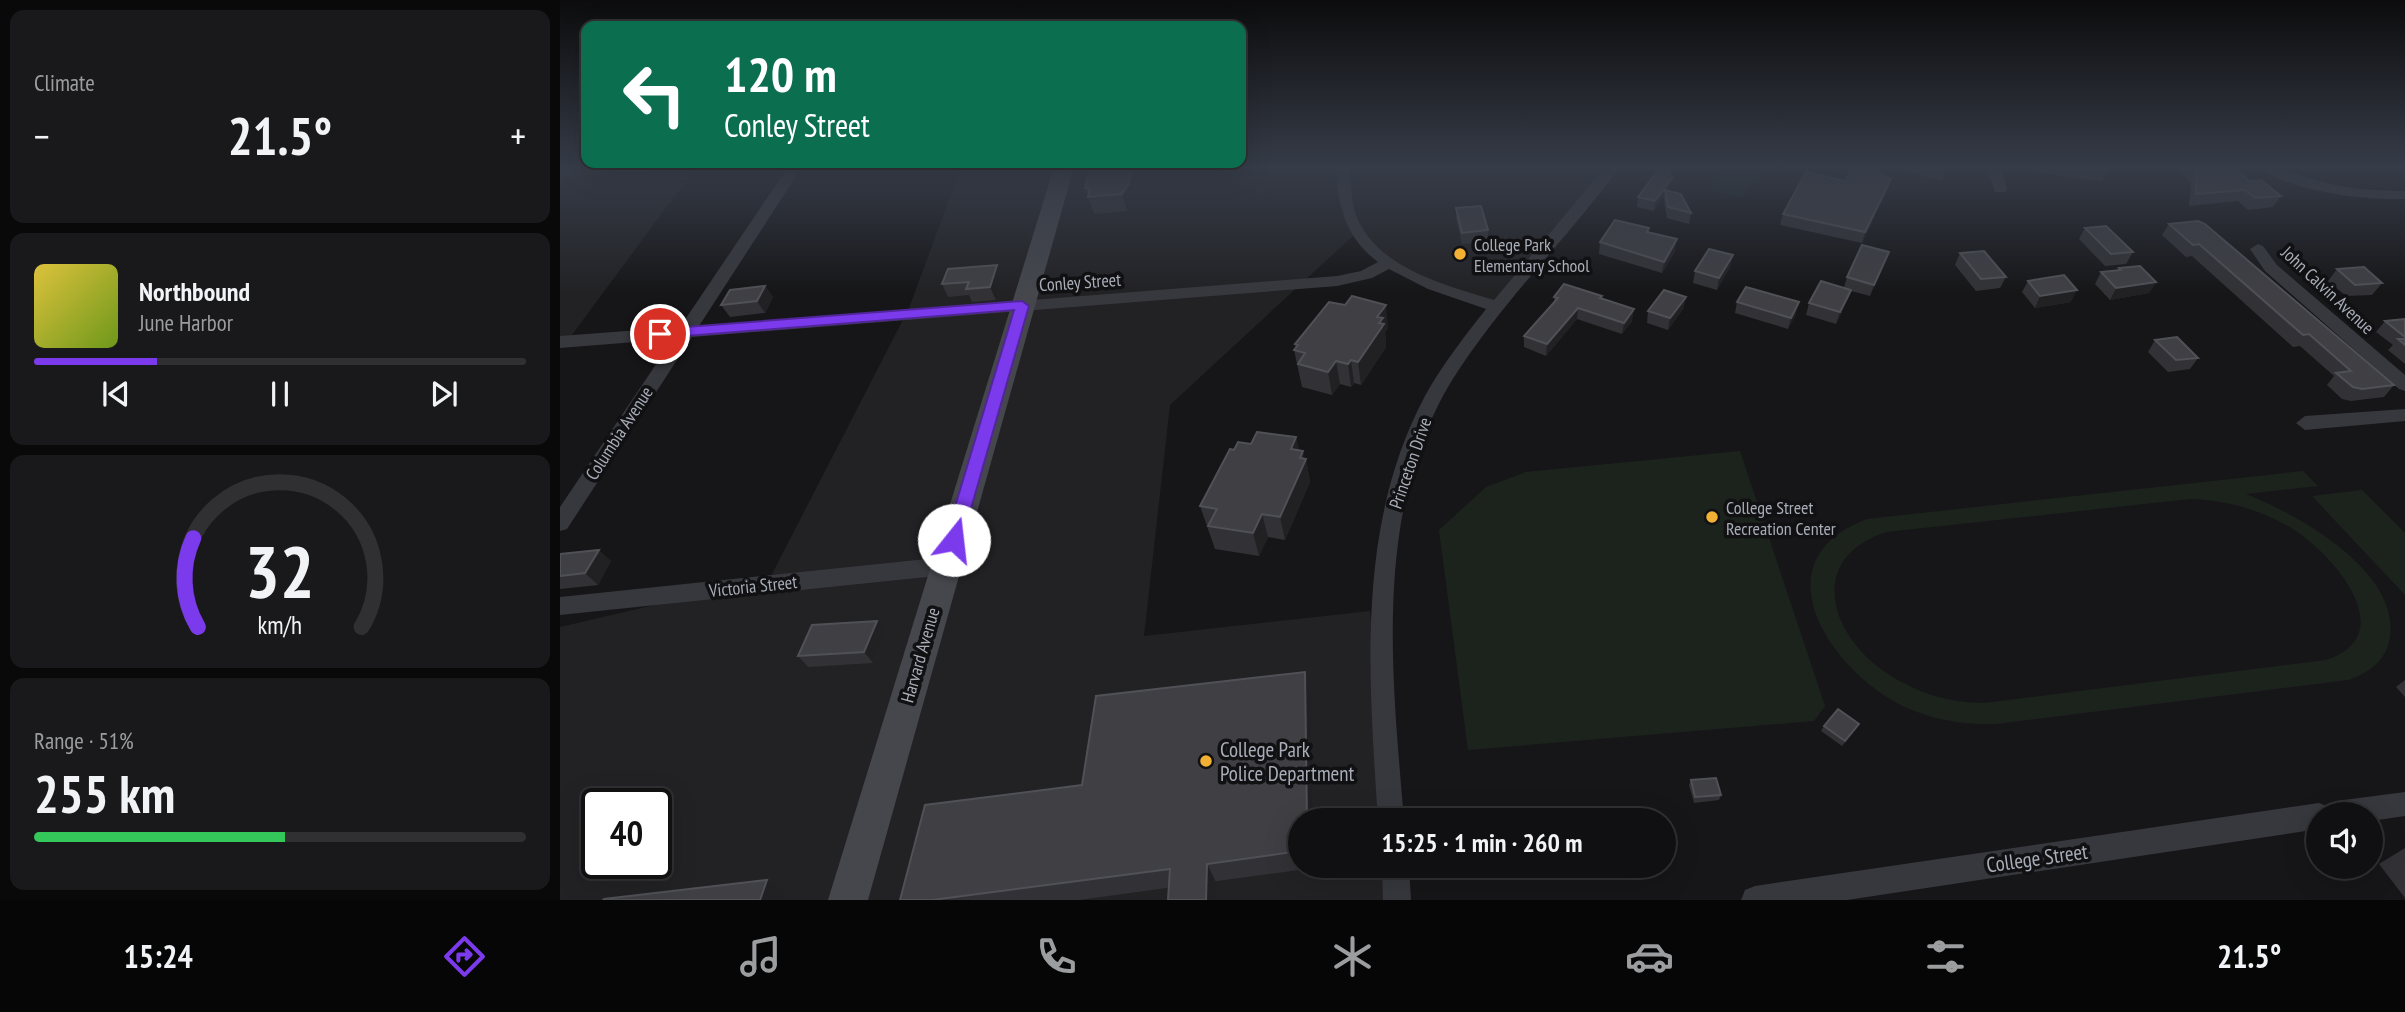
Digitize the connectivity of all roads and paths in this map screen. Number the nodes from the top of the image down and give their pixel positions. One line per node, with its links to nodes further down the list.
1 (766, 209): 9 (street, Columbia Avenue)
2 (1051, 209): 7 (street, Harvard Avenue)
3 (1348, 209): 6 (street)
4 (1578, 209): 8 (street, Princeton Drive)
5 (2258, 249): 11 (street, John Calvin Avenue)
6 (1389, 263): 7 (street, Conley Street); 8 (street)
7 (1022, 306): 9 (street, Conley Street); 15 (street, Harvard Avenue)
8 (1497, 307): 19 (street, Princeton Drive)
9 (685, 332): 10 (street, Conley Street); 14 (street, Columbia Avenue)
10 (560, 342)
11 (2405, 385)
12 (2405, 415): 13 (street)
13 (2305, 423)
14 (560, 523)
15 (946, 566): 16 (street, Victoria Street); 22 (street, Harvard Avenue)
16 (560, 606)
17 (2405, 804): 18 (street)
18 (2383, 807)
19 (1390, 808)
20 (2306, 818): 24 (street, College Street)
21 (1396, 878): 23 (street)
22 (848, 900)
23 (1397, 900)
24 (1755, 900)

